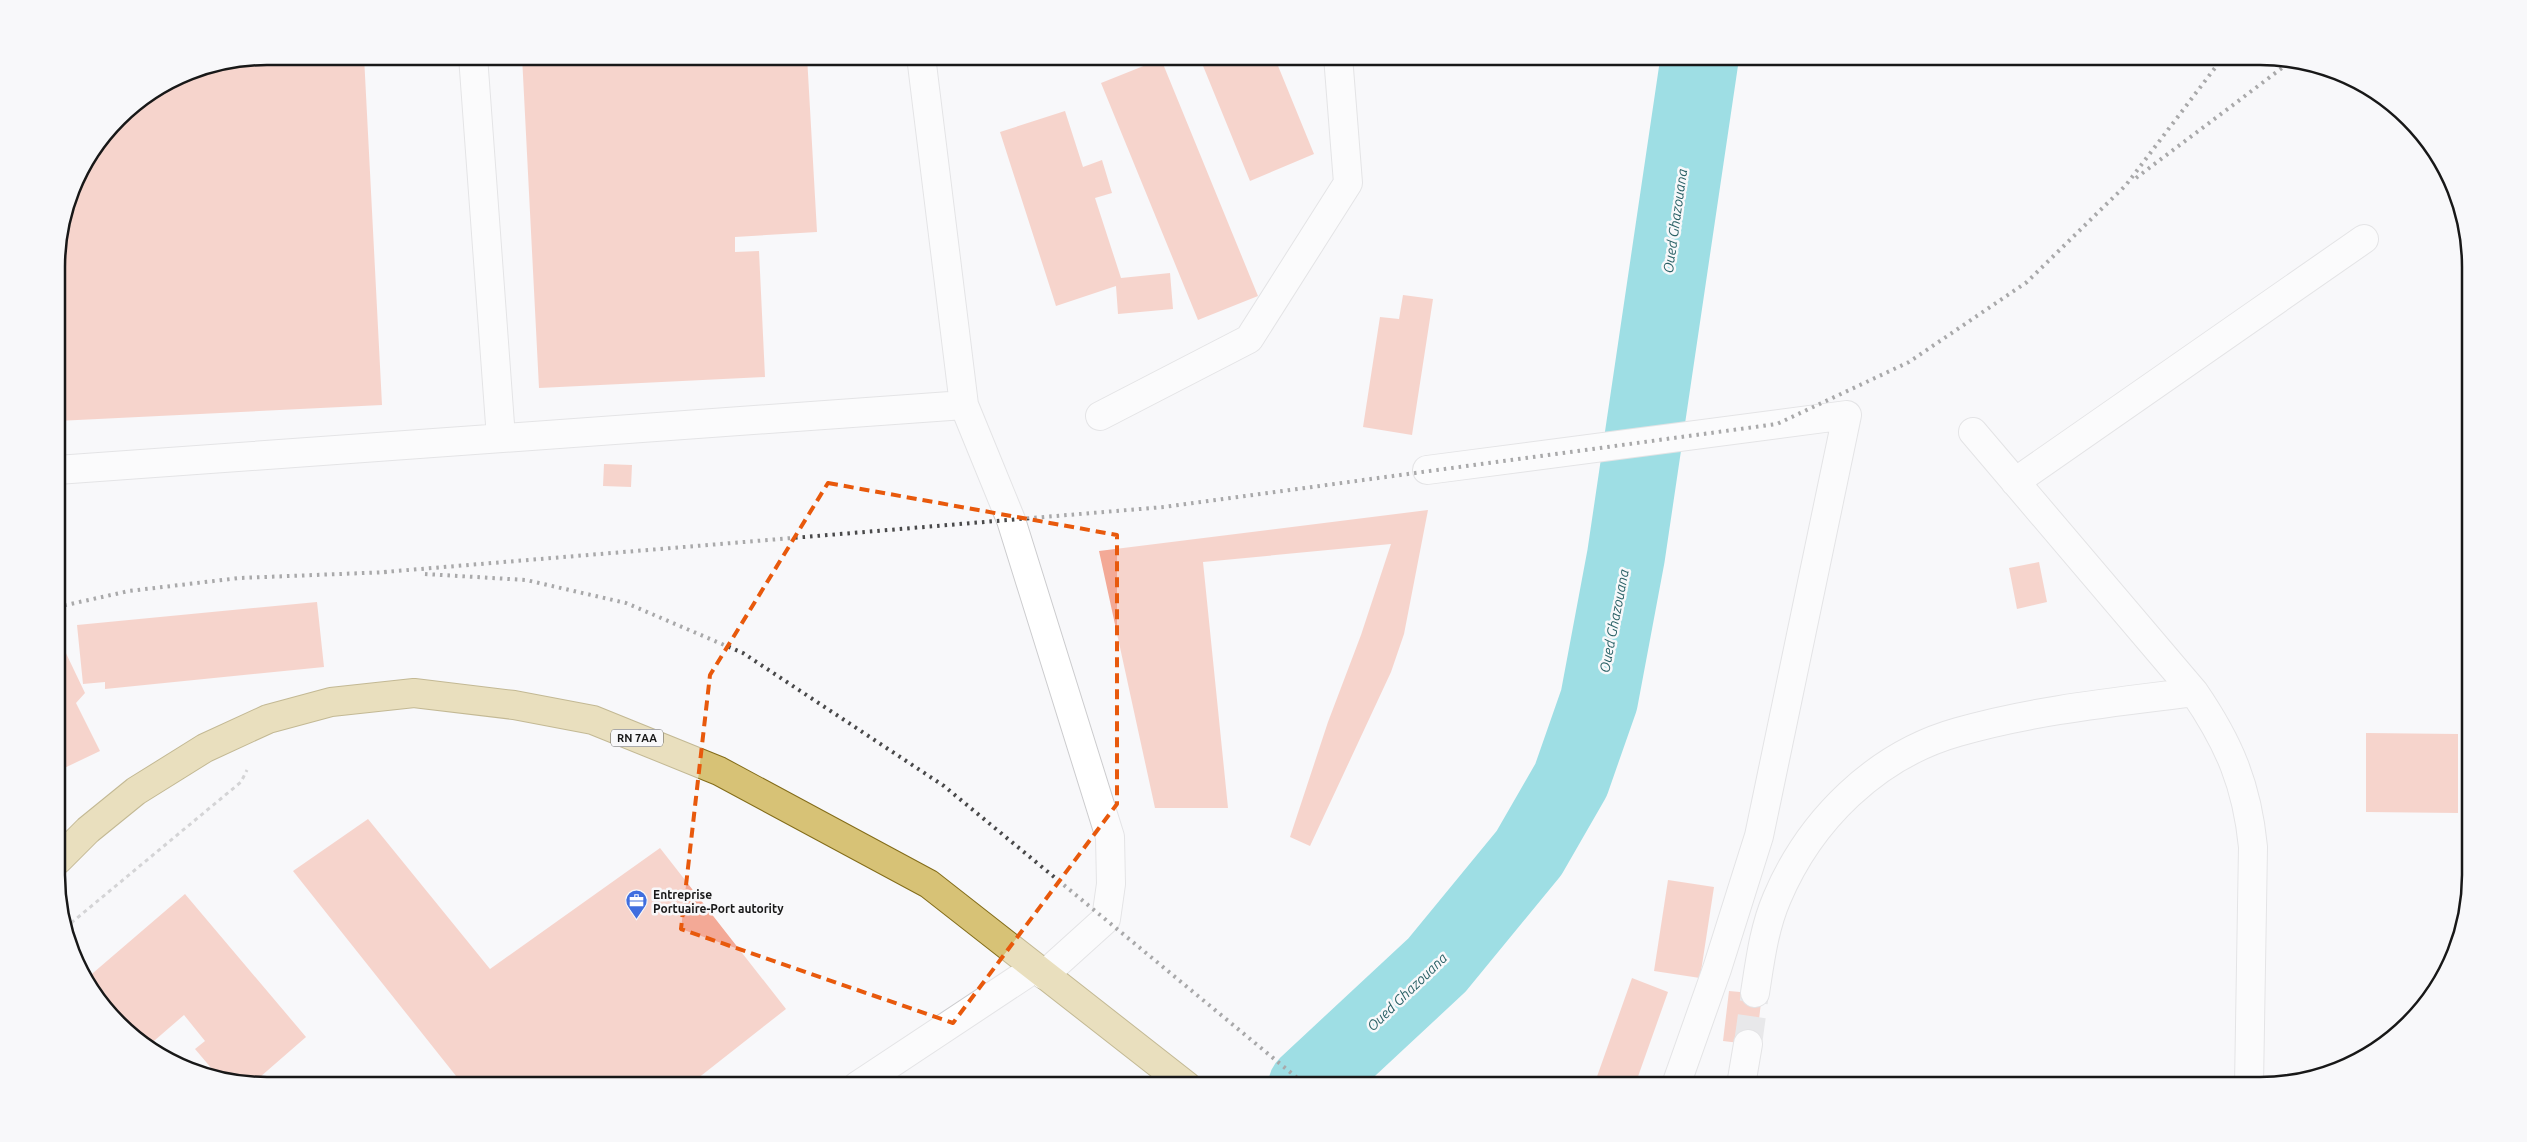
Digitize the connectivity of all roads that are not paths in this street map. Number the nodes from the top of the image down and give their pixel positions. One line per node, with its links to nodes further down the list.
1 (474, 65): 8 (street)
2 (922, 65): 5 (street)
3 (1339, 65): 6 (street)
4 (2364, 240): 11 (street)
5 (964, 405): 8 (street); 14 (street)
6 (1100, 416)
7 (1973, 432): 11 (street)
8 (501, 438): 9 (street)
9 (65, 469)
10 (1427, 470): 19 (street)
11 (2015, 482): 12 (street)
12 (2194, 692): 15 (street); 21 (street)
13 (65, 853): 14 (main road, RN 7AA)
14 (1040, 971): 17 (street); 18 (main road, RN 7AA)
15 (1755, 993)
16 (1748, 1044): 20 (street)
17 (870, 1077)
18 (1176, 1077)
19 (1679, 1077)
20 (1743, 1077)
21 (2249, 1077)

